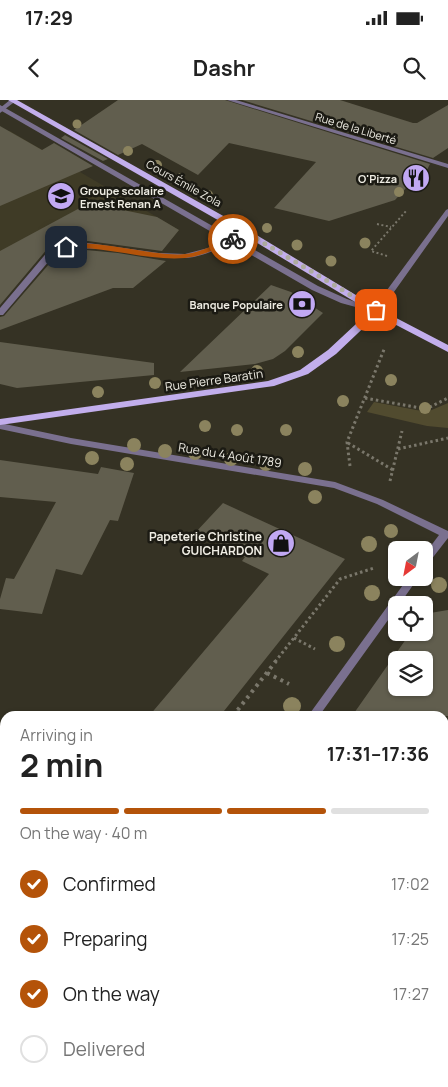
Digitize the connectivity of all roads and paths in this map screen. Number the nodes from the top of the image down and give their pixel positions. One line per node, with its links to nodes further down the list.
1 (13, 100): 3 (street); 9 (main road, Cours Émile Zola)
2 (230, 100): 4 (street, Rue de la Liberté)
3 (1, 109): 10 (street)
4 (448, 166)
5 (406, 211): 8 (path)
6 (448, 211): 12 (street, Rue Pierre Baratin)
7 (377, 224): 8 (path)
8 (391, 227): 11 (path)
9 (247, 233): 10 (street); 12 (main road, Cours Émile Zola)
10 (232, 240): 12 (street); 13 (street)
11 (390, 257)
12 (376, 310): 15 (main road, Cours Émile Zola); 18 (main road, Rue Pierre Baratin)
13 (0, 313)
14 (385, 346): 16 (path)
15 (448, 349)
16 (366, 398): 17 (path); 21 (path)
17 (448, 398)
18 (0, 424): 26 (street, Rue du 4 Août 1789)
19 (402, 430): 22 (path)
20 (448, 438): 22 (path)
21 (347, 442): 23 (path); 24 (path)
22 (398, 449): 24 (path)
23 (349, 460)
24 (393, 470): 25 (path)
25 (389, 485)
26 (446, 534): 27 (street)
27 (433, 551)
28 (374, 568): 30 (path)
29 (407, 586): 35 (street)
30 (294, 638): 31 (path); 32 (path)
31 (315, 649)
32 (267, 673): 33 (path); 34 (path)
33 (289, 684)
34 (237, 711)
35 (317, 711)

